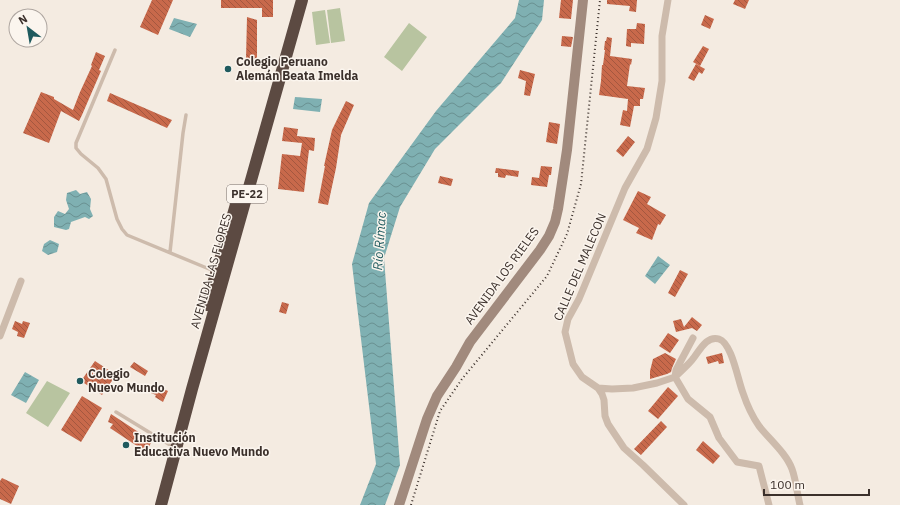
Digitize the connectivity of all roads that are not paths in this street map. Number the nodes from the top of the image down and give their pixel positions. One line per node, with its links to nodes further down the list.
1 (293, 0): 7 (highway, AVENIDA LAS FLORES / PE-22)
2 (302, 0): 7 (highway, AVENIDA LAS FLORES / PE-22)
3 (583, 0): 19 (street, AVENIDA LOS RIELES)
4 (668, 0): 14 (street, CALLE DEL MALECON)
5 (116, 50): 8 (lane)
6 (186, 115): 8 (lane)
7 (265, 116): 9 (highway, AVENIDA LAS FLORES / PE-22)
8 (170, 252): 9 (lane)
9 (221, 273): 16 (highway, AVENIDA LAS FLORES / PE-22)
10 (21, 281): 11 (street)
11 (0, 336)
12 (693, 338): 13 (street)
13 (675, 376): 14 (street); 21 (street); 22 (street)
14 (598, 388): 20 (street)
15 (116, 412): 16 (lane)
16 (173, 446): 17 (highway, PE-22); 18 (highway, PE-22)
17 (154, 505)
18 (161, 505)
19 (399, 505)
20 (684, 505)
21 (769, 505)
22 (800, 505)

